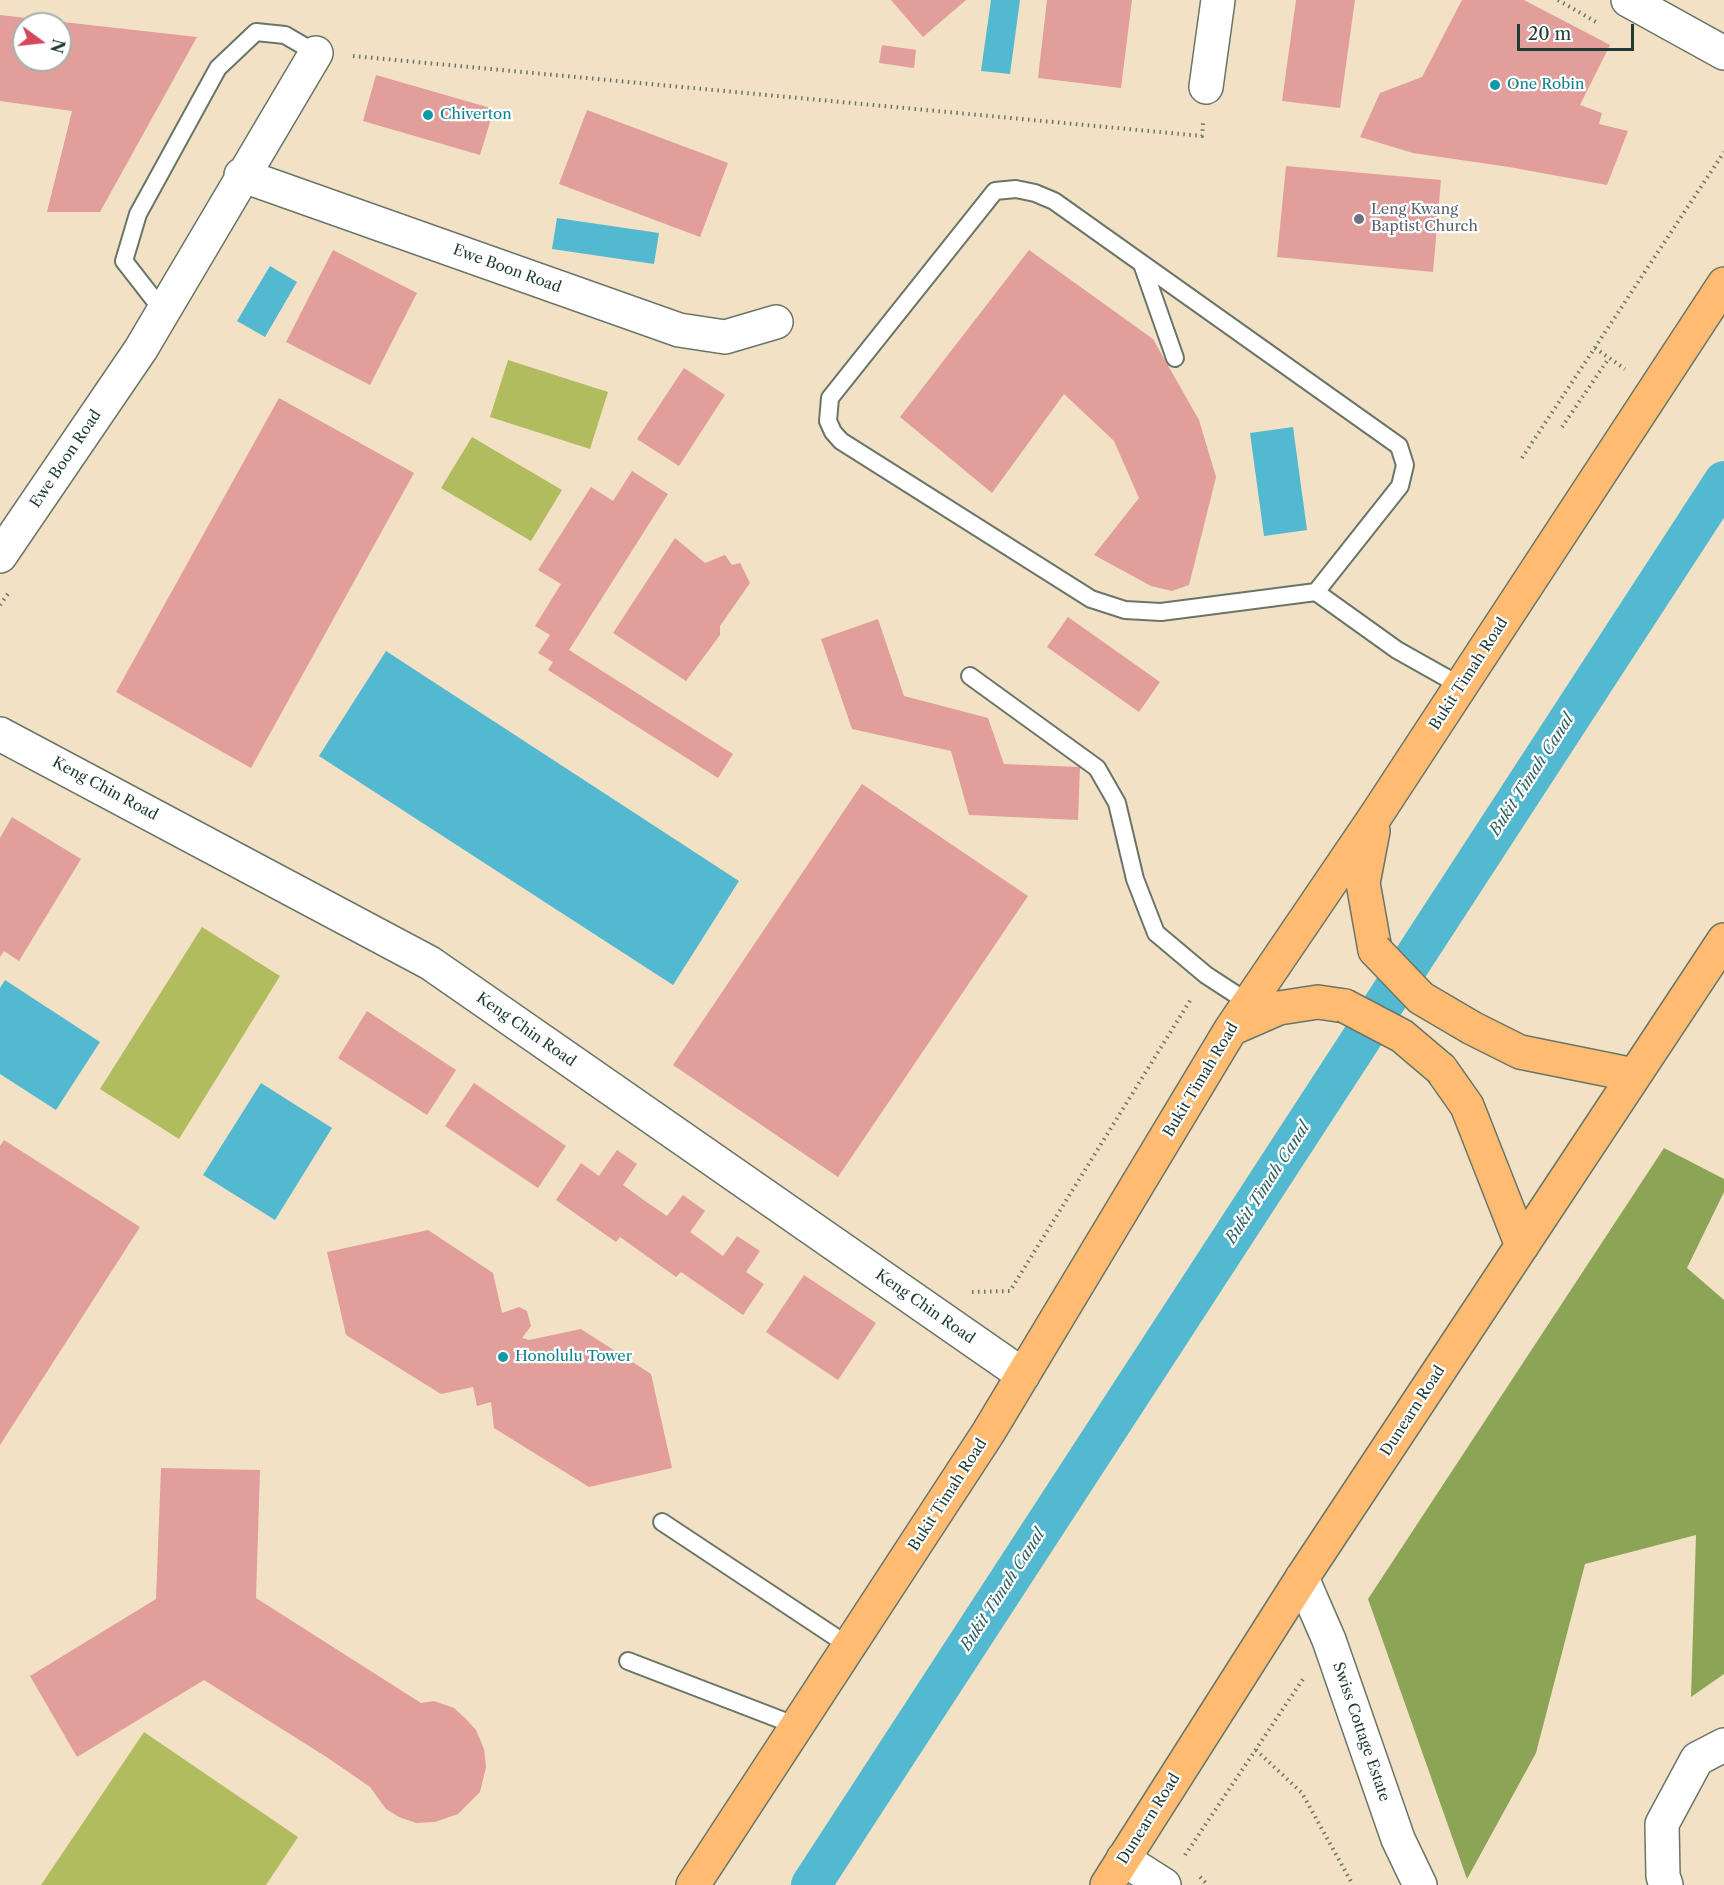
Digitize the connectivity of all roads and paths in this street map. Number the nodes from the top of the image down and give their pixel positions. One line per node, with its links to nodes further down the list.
1 (1218, 0): 5 (street)
2 (1628, 0): 4 (street)
3 (316, 53): 5 (path); 7 (street, Ewe Boon Road); 10 (lane)
4 (1724, 53)
5 (1206, 87)
6 (1724, 152): 15 (path)
7 (241, 175): 10 (street, Ewe Boon Road); 11 (street, Ewe Boon Road)
8 (1142, 264): 12 (lane); 18 (lane); 18 (lane)
9 (1724, 284): 21 (highway, Bukit Timah Road)
10 (163, 311): 16 (street, Ewe Boon Road)
11 (776, 322)
12 (1176, 358)
13 (1609, 358): 14 (path)
14 (1562, 427)
15 (1522, 458)
16 (0, 556)
17 (13, 586): 19 (path)
18 (1316, 592): 21 (lane)
19 (0, 605)
20 (970, 676): 25 (lane)
21 (1461, 686): 23 (highway, Bukit Timah Road)
22 (0, 734): 30 (street, Keng Chin Road)
23 (1376, 817): 26 (highway, Bukit Timah Road); 27 (highway, bridge)
24 (1724, 940): 27 (highway, Dunearn Road)
25 (1206, 975): 26 (lane); 29 (path)
26 (1240, 1016): 28 (highway, bridge); 30 (highway, Bukit Timah Road)
27 (1634, 1075): 28 (highway, Dunearn Road)
28 (1522, 1246): 32 (highway, Dunearn Road)
29 (968, 1293)
30 (1023, 1375): 34 (highway, Bukit Timah Road)
31 (662, 1522): 34 (lane)
32 (1302, 1578): 33 (street, Swiss Cottage Estate); 39 (highway, Dunearn Road)
33 (1329, 1640): 38 (path); 43 (street, Swiss Cottage Estate)
34 (849, 1646): 36 (highway, Bukit Timah Road)
35 (628, 1661): 36 (lane)
36 (797, 1726): 41 (highway, Bukit Timah Road)
37 (1724, 1745): 44 (street)
38 (1256, 1750): 40 (path); 42 (path)
39 (1115, 1872): 40 (street)
40 (1173, 1873)
41 (693, 1885)
42 (1353, 1885)
43 (1420, 1885)
44 (1666, 1885)

